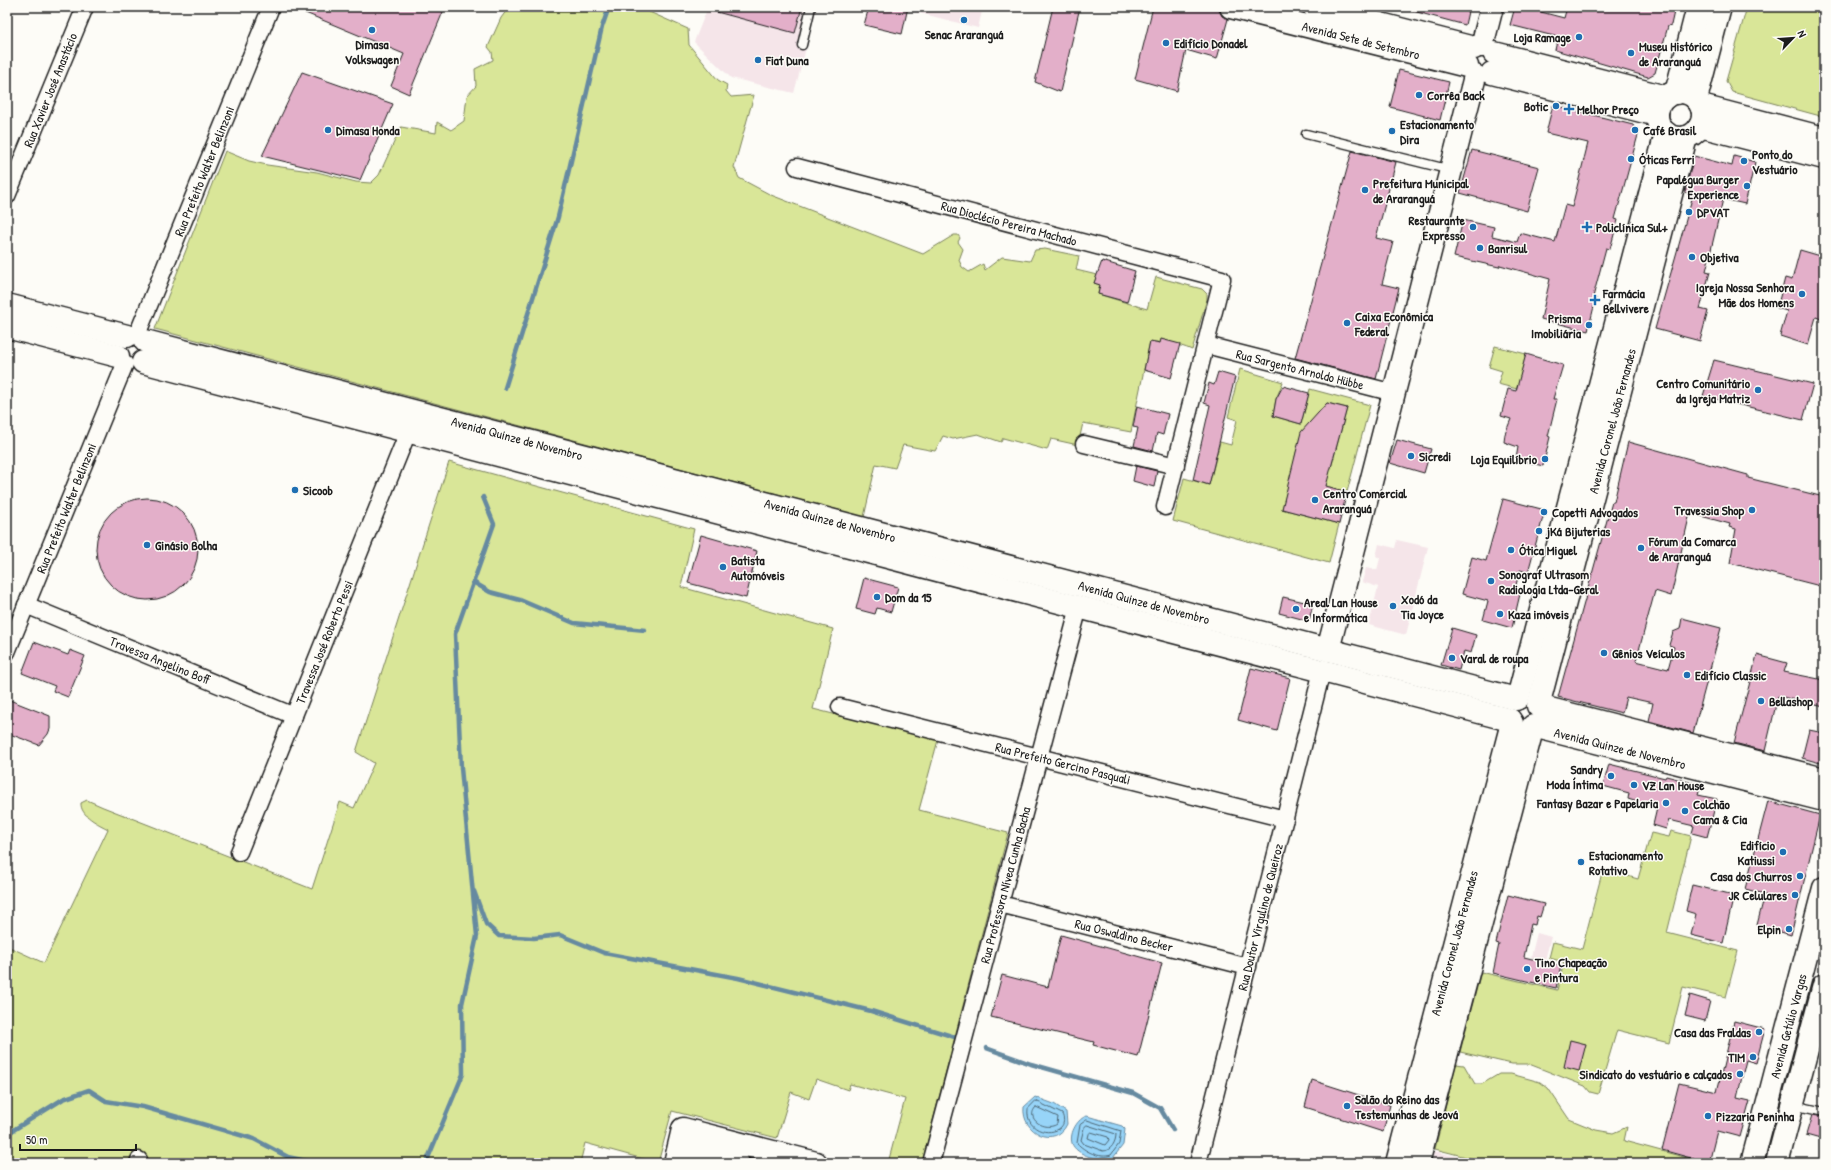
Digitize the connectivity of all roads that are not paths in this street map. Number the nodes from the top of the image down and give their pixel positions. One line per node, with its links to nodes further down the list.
1 (85, 7): 17 (street, Rua Xavier José Anastácio)
2 (271, 7): 20 (street, Rua Prefeito Walter Belinzoni)
3 (812, 7): 9 (lane)
4 (1231, 7): 10 (street, Avenida Sete de Setembro)
5 (1314, 7): 10 (street, Avenida Sete de Setembro)
6 (1492, 7): 10 (street)
7 (1698, 7): 11 (street, Avenida Coronel João Fernandes)
8 (1720, 7): 11 (street, Avenida Coronel João Fernandes)
9 (802, 45)
10 (1481, 60): 11 (street, Avenida Sete de Setembro); 16 (street)
11 (1681, 113): 13 (street, Avenida Sete de Setembro); 14 (street, Avenida Sete de Setembro); 34 (street, Avenida Coronel João Fernandes)
12 (1306, 134): 16 (lane)
13 (1824, 138)
14 (1824, 158)
15 (797, 167): 21 (street, Rua Dioclécio Pereira Machado)
16 (1451, 170): 23 (street)
17 (7, 196)
18 (7, 305): 20 (street, Avenida Quinze de Novembro)
19 (7, 328): 22 (street, Avenida Quinze de Novembro)
20 (136, 338): 22 (street); 30 (street, Avenida Quinze de Novembro)
21 (1206, 345): 23 (street, Rua Sargento Arnoldo Hübbe); 26 (street)
22 (129, 361): 24 (street, Avenida Quinze de Novembro); 28 (street, Rua Prefeito Walter Belinzoni)
23 (1394, 394): 30 (street)
24 (408, 432): 29 (street, Avenida Quinze de Novembro); 35 (street, Travessa José Roberto Pessi)
25 (1084, 444): 26 (street)
26 (1176, 466): 27 (street)
27 (1165, 507)
28 (26, 605): 31 (street, Rua Prefeito Walter Belinzoni); 35 (street, Travessa Angelino Boff)
29 (1078, 607): 32 (street, Avenida Quinze de Novembro); 36 (street, Rua Professora Nívea Cunha Bacha)
30 (1328, 650): 32 (street); 34 (street, Avenida Quinze de Novembro)
31 (7, 652)
32 (1322, 671): 34 (street, Avenida Quinze de Novembro); 39 (street, Rua Doutor Virgulino de Queiroz)
33 (840, 707): 36 (street, Rua Prefeito Gercino Pasquali)
34 (1521, 712): 37 (street, Avenida Quinze de Novembro); 38 (street, Avenida Quinze de Novembro); 52 (street, Avenida Coronel João Fernandes); 53 (street, Avenida Coronel João Fernandes)
35 (294, 716): 40 (street, Travessa José Roberto Pessi)
36 (1039, 757): 39 (street, Rua Prefeito Gercino Pasquali); 42 (street, Rua Professora Nívea Cunha Bacha)
37 (1824, 779)
38 (1824, 800)
39 (1285, 819): 43 (street, Rua Doutor Virgulino de Queiroz)
40 (239, 852)
41 (1824, 888): 54 (street, Avenida Getúlio Vargas)
42 (1000, 904): 43 (street, Rua Oswaldino Becker); 50 (street, Rua Professora Nívea Cunha Bacha)
43 (1248, 966): 51 (street, Rua Doutor Virgulino de Queiroz)
44 (1824, 985): 45 (street, Avenida Getúlio Vargas)
45 (1793, 1105): 46 (lane); 55 (street, Avenida Getúlio Vargas)
46 (1824, 1112)
47 (679, 1146): 48 (street); 49 (street)
48 (738, 1163)
49 (816, 1163)
50 (931, 1163)
51 (1198, 1163)
52 (1397, 1163)
53 (1418, 1163)
54 (1752, 1163)
55 (1777, 1163)

